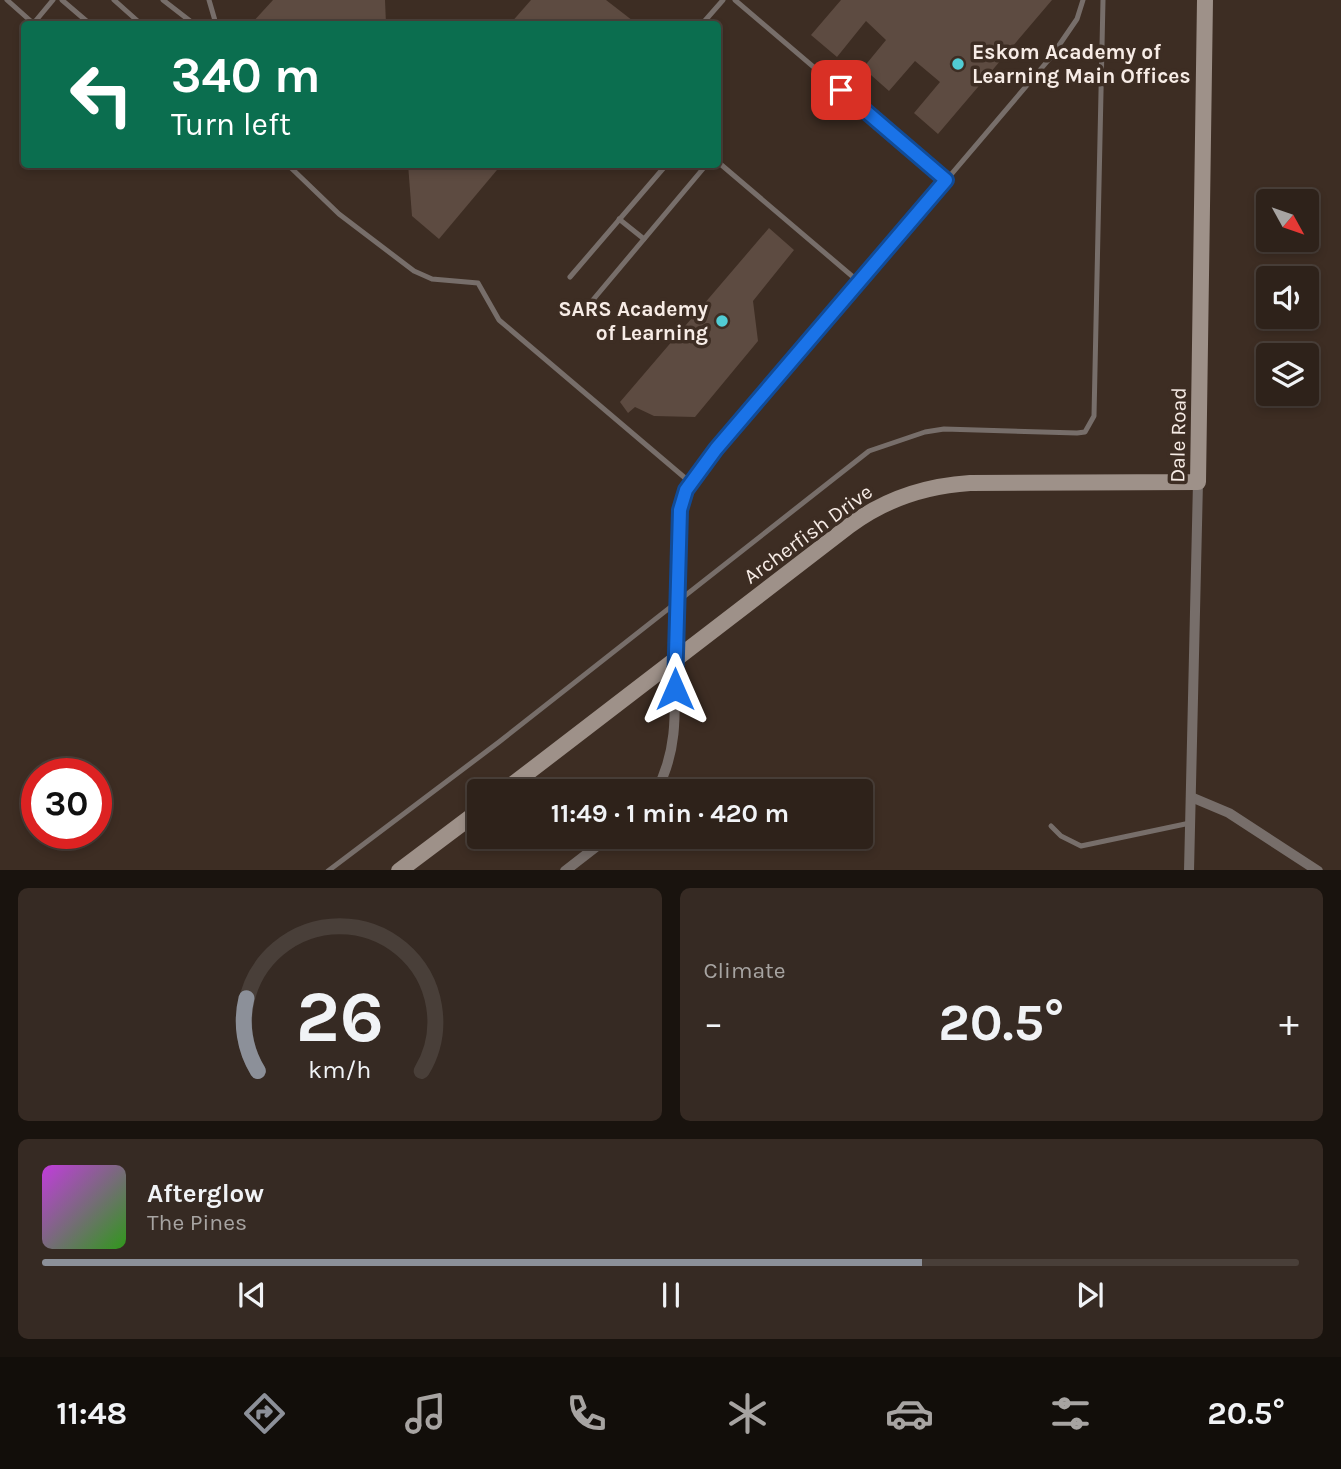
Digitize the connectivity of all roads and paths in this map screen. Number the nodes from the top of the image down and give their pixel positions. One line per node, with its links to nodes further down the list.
1 (7, 0): 12 (lane)
2 (53, 0): 13 (lane)
3 (62, 0): 14 (lane)
4 (114, 0): 15 (lane)
5 (163, 0): 16 (lane)
6 (209, 0): 17 (lane)
7 (723, 0): 18 (lane)
8 (735, 0): 23 (lane)
9 (1083, 0): 23 (lane)
10 (1103, 0): 31 (lane)
11 (1205, 0): 29 (street, Dale Road)
12 (31, 21)
13 (36, 21)
14 (86, 21)
15 (138, 21)
16 (190, 21)
17 (215, 21)
18 (705, 21)
19 (721, 165): 27 (lane)
20 (291, 168): 30 (lane)
21 (664, 168): 24 (lane)
22 (704, 168): 25 (lane)
23 (946, 180): 27 (lane)
24 (619, 219): 25 (lane); 26 (lane)
25 (644, 239): 28 (lane)
26 (570, 277)
27 (859, 282): 30 (lane)
28 (592, 300)
29 (1198, 482): 32 (street, Archerfish Drive); 35 (street, Dale Road)
30 (691, 483): 31 (lane)
31 (676, 604): 32 (lane); 40 (lane)
32 (674, 661): 33 (street, Archerfish Drive); 34 (street)
33 (520, 779)
34 (662, 779)
35 (1191, 797): 37 (street, Dale Road); 44 (street)
36 (467, 820): 41 (street)
37 (1190, 823): 38 (lane); 43 (street, Dale Road)
38 (1051, 826)
39 (593, 849): 42 (street)
40 (328, 870)
41 (399, 870)
42 (565, 870)
43 (1189, 870)
44 (1318, 870)

